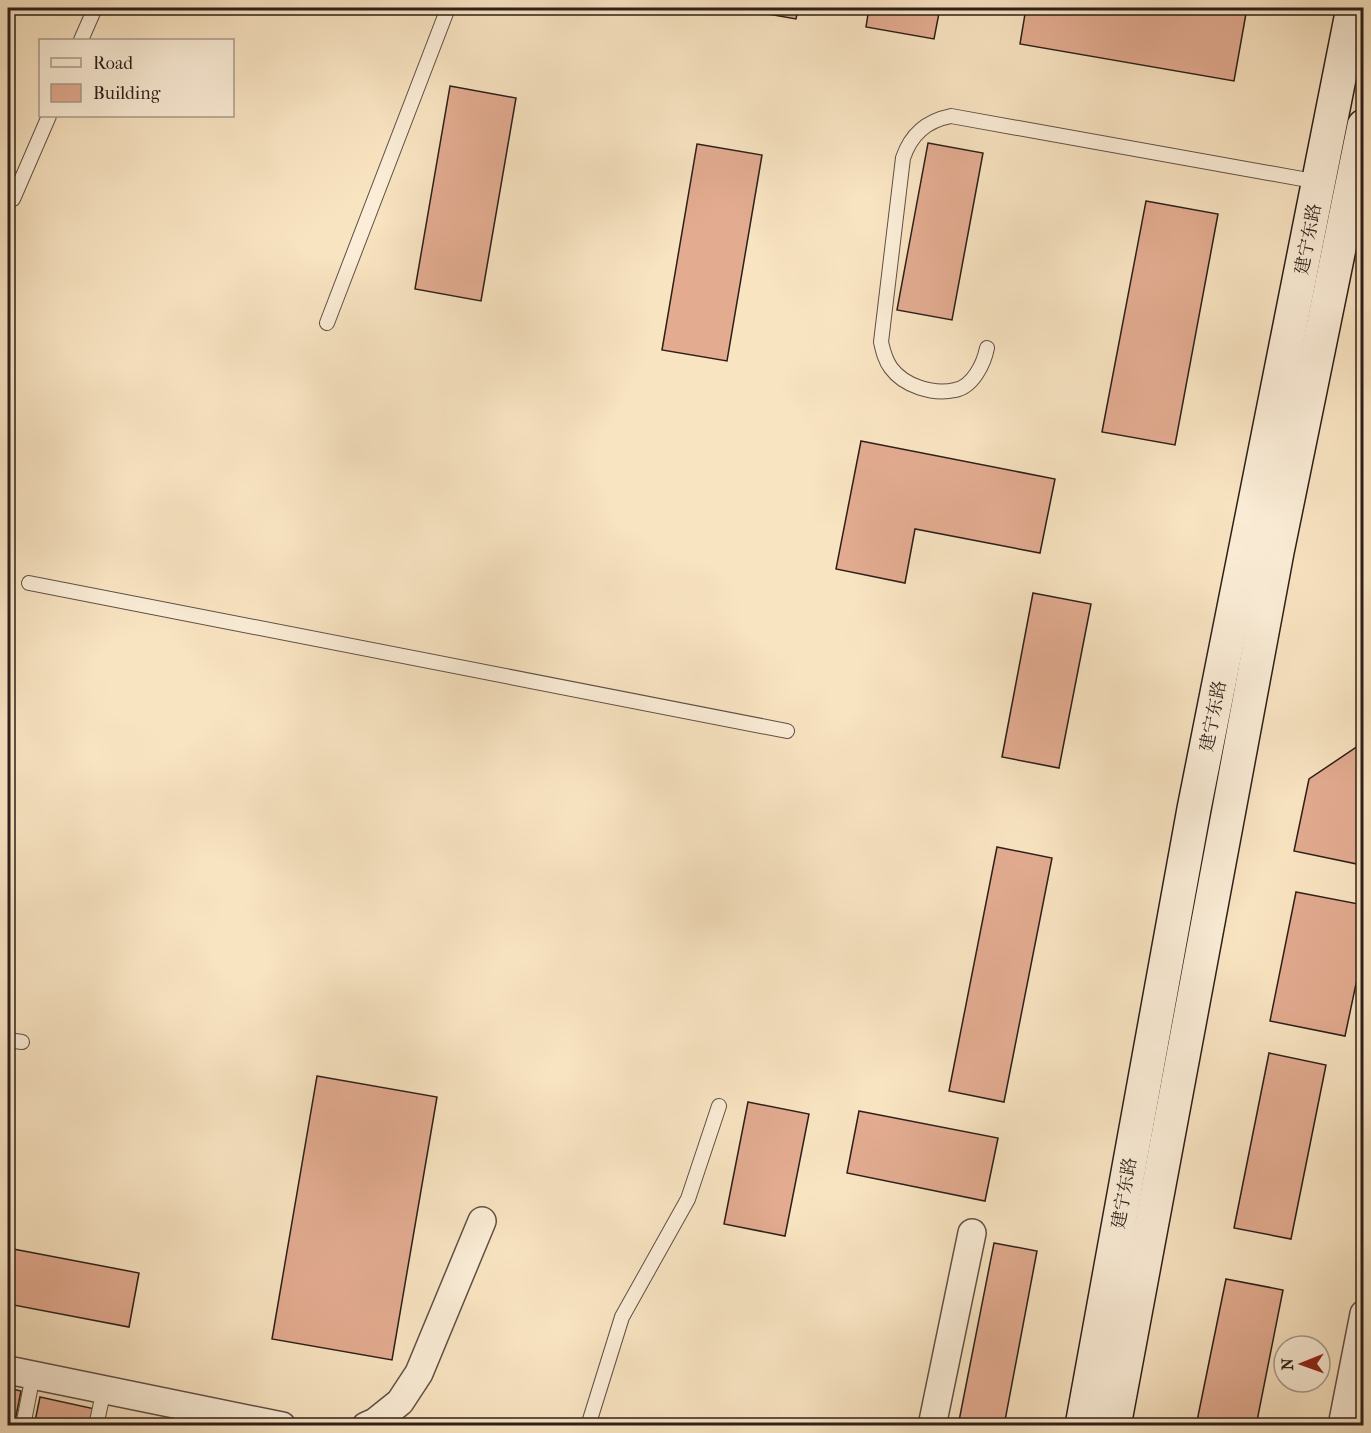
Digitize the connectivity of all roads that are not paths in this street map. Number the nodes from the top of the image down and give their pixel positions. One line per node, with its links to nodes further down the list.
1 (95, 8): 4 (lane)
2 (448, 8): 9 (lane)
3 (1353, 8): 7 (main road, 建宁东路)
4 (81, 39)
5 (49, 117): 8 (lane)
6 (1364, 126): 26 (main road, 建宁东路)
7 (1319, 182): 10 (lane); 25 (main road, 建宁东路)
8 (13, 200)
9 (327, 323)
10 (987, 348)
11 (29, 583): 12 (lane)
12 (787, 731)
13 (719, 1106): 23 (lane)
14 (482, 1221): 22 (street)
15 (972, 1233): 24 (street)
16 (1364, 1314): 27 (street)
17 (20, 1372): 18 (street); 19 (lane)
18 (104, 1389): 20 (lane); 21 (street)
19 (23, 1425)
20 (96, 1425)
21 (282, 1425)
22 (366, 1425)
23 (588, 1425)
24 (932, 1425)
25 (1082, 1425)
26 (1114, 1425)
27 (1342, 1425)

